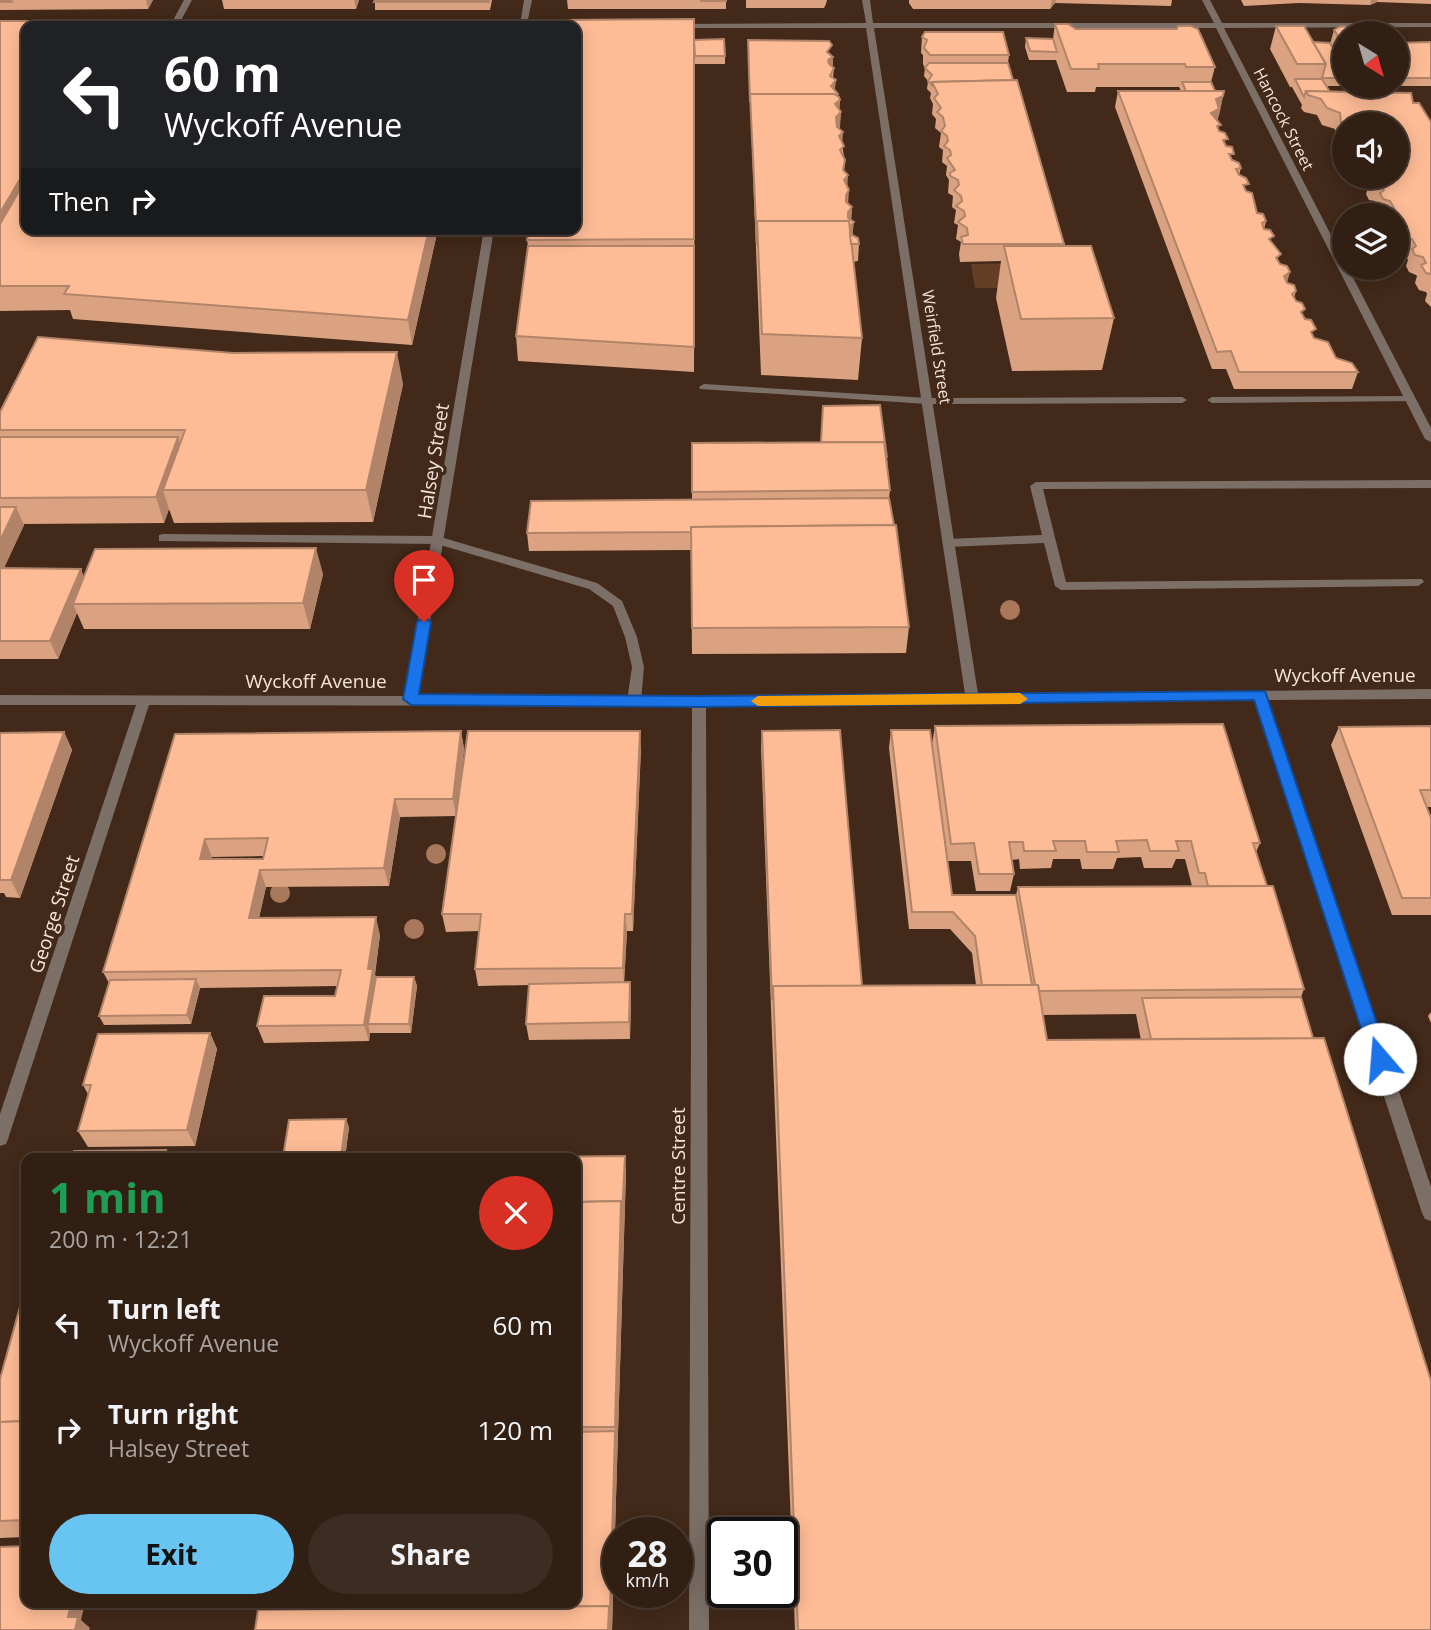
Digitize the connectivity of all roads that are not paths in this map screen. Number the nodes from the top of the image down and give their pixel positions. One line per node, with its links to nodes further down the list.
1 (188, 0): 5 (street)
2 (528, 0): 6 (street)
3 (866, 0): 12 (street, Weirfield Street)
4 (1206, 0): 7 (street, Hancock Street)
5 (175, 21)
6 (524, 21)
7 (1219, 25): 8 (street); 12 (street); 15 (street, Hancock Street)
8 (1431, 25)
9 (581, 26): 10 (street)
10 (588, 26)
11 (668, 26): 12 (street)
12 (871, 26): 18 (street, Weirfield Street)
13 (488, 235): 23 (street, Halsey Street)
14 (704, 387): 18 (street)
15 (1410, 399): 17 (street); 19 (street, Hancock Street)
16 (1182, 400): 18 (street)
17 (1212, 400)
18 (927, 401): 24 (street, Weirfield Street)
19 (1431, 439)
20 (1431, 484): 22 (street)
21 (163, 538): 23 (street)
22 (1049, 539): 24 (street); 25 (street)
23 (437, 540): 28 (street, Halsey Street); 32 (street)
24 (948, 543): 29 (street, Weirfield Street)
25 (1418, 582)
26 (1431, 694): 27 (street, Wyckoff Avenue)
27 (1260, 695): 29 (street, Wyckoff Avenue); 35 (street)
28 (411, 699): 31 (street, Wyckoff Avenue); 32 (street, Wyckoff Avenue)
29 (972, 699): 33 (street, Wyckoff Avenue)
30 (0, 700): 31 (street, Wyckoff Avenue)
31 (144, 701): 34 (street, George Street)
32 (634, 701): 33 (street, Wyckoff Avenue)
33 (699, 701): 36 (street, Centre Street)
34 (0, 1139)
35 (1431, 1213)
36 (699, 1630)

